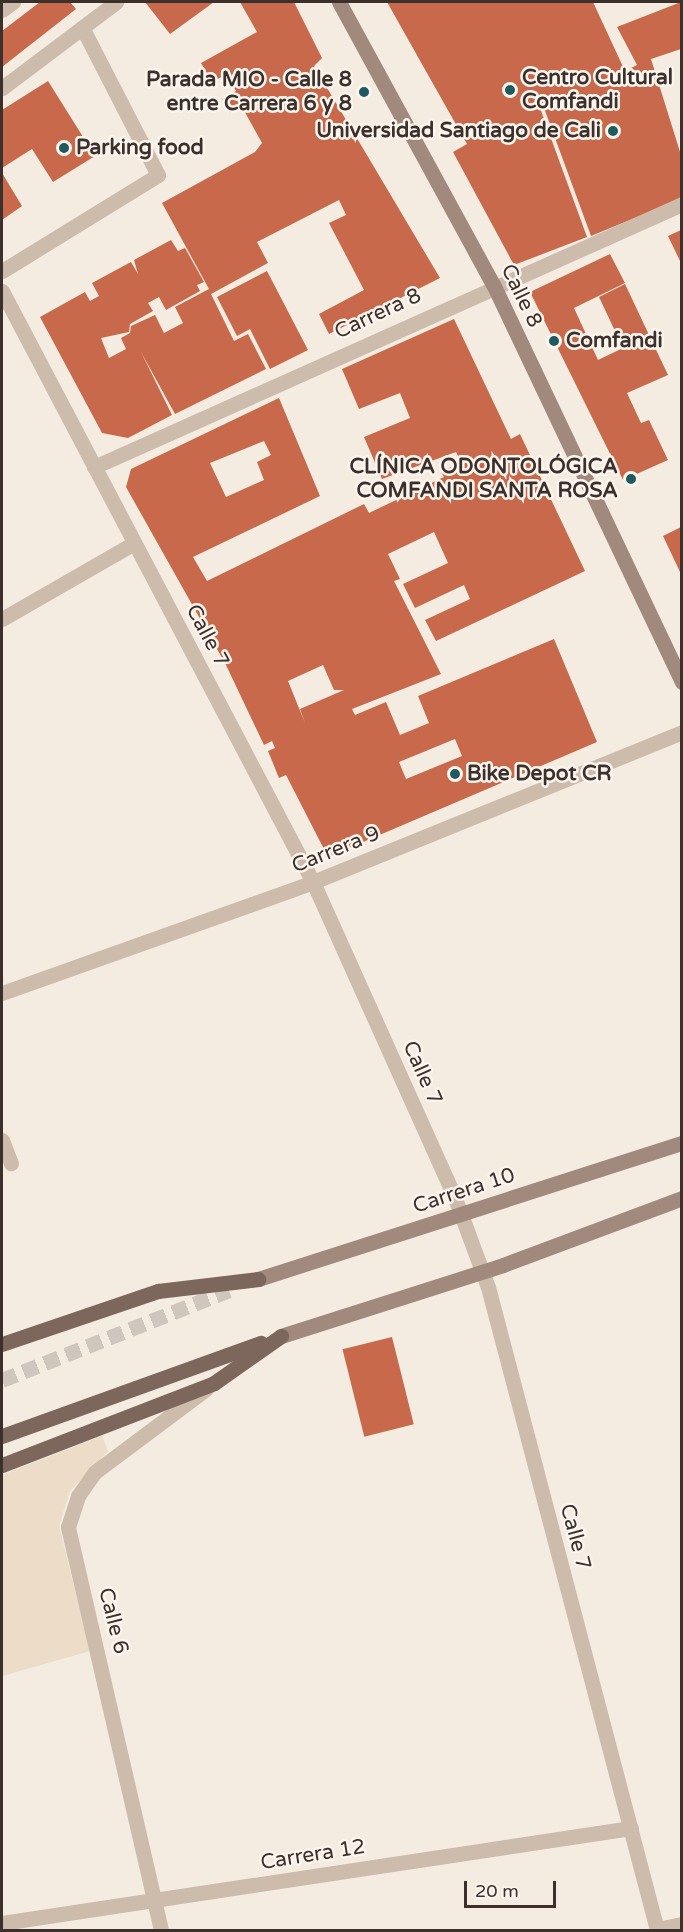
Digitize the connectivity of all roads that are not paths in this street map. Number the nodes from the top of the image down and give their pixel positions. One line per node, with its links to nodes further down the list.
1 (13, 2): 4 (street)
2 (116, 2): 5 (street)
3 (339, 2): 9 (main road, Calle 8)
4 (2, 10)
5 (82, 27): 6 (street); 8 (street)
6 (2, 88)
7 (681, 204): 9 (street, Carrera 8)
8 (2, 271)
9 (493, 284): 11 (street, Carrera 8); 14 (main road, Calle 8)
10 (2, 291): 11 (street, Calle 7)
11 (94, 467): 12 (street, Calle 7)
12 (134, 543): 13 (street); 16 (street, Calle 7)
13 (2, 619)
14 (681, 682)
15 (681, 732): 16 (street, Carrera 9)
16 (313, 882): 17 (street, Carrera 9); 22 (street, Calle 7)
17 (2, 993)
18 (2, 1140): 20 (street)
19 (681, 1143): 22 (main road, Carrera 10)
20 (11, 1163)
21 (681, 1198): 23 (main road)
22 (462, 1215): 23 (street, Calle 7); 24 (main road, Carrera 10)
23 (482, 1271): 26 (main road); 31 (street, Calle 7)
24 (258, 1279): 25 (main road); 27 (main road)
25 (229, 1290)
26 (282, 1336): 28 (main road); 29 (main road)
27 (3, 1339)
28 (214, 1383): 30 (main road); 32 (street, Calle 6)
29 (2, 1436)
30 (2, 1465)
31 (631, 1828): 32 (street, Carrera 12); 36 (street, Calle 7)
32 (157, 1899): 33 (street, Carrera 12); 35 (street, Calle 6)
33 (2, 1923)
34 (681, 1924): 36 (street)
35 (161, 1930)
36 (657, 1930)

